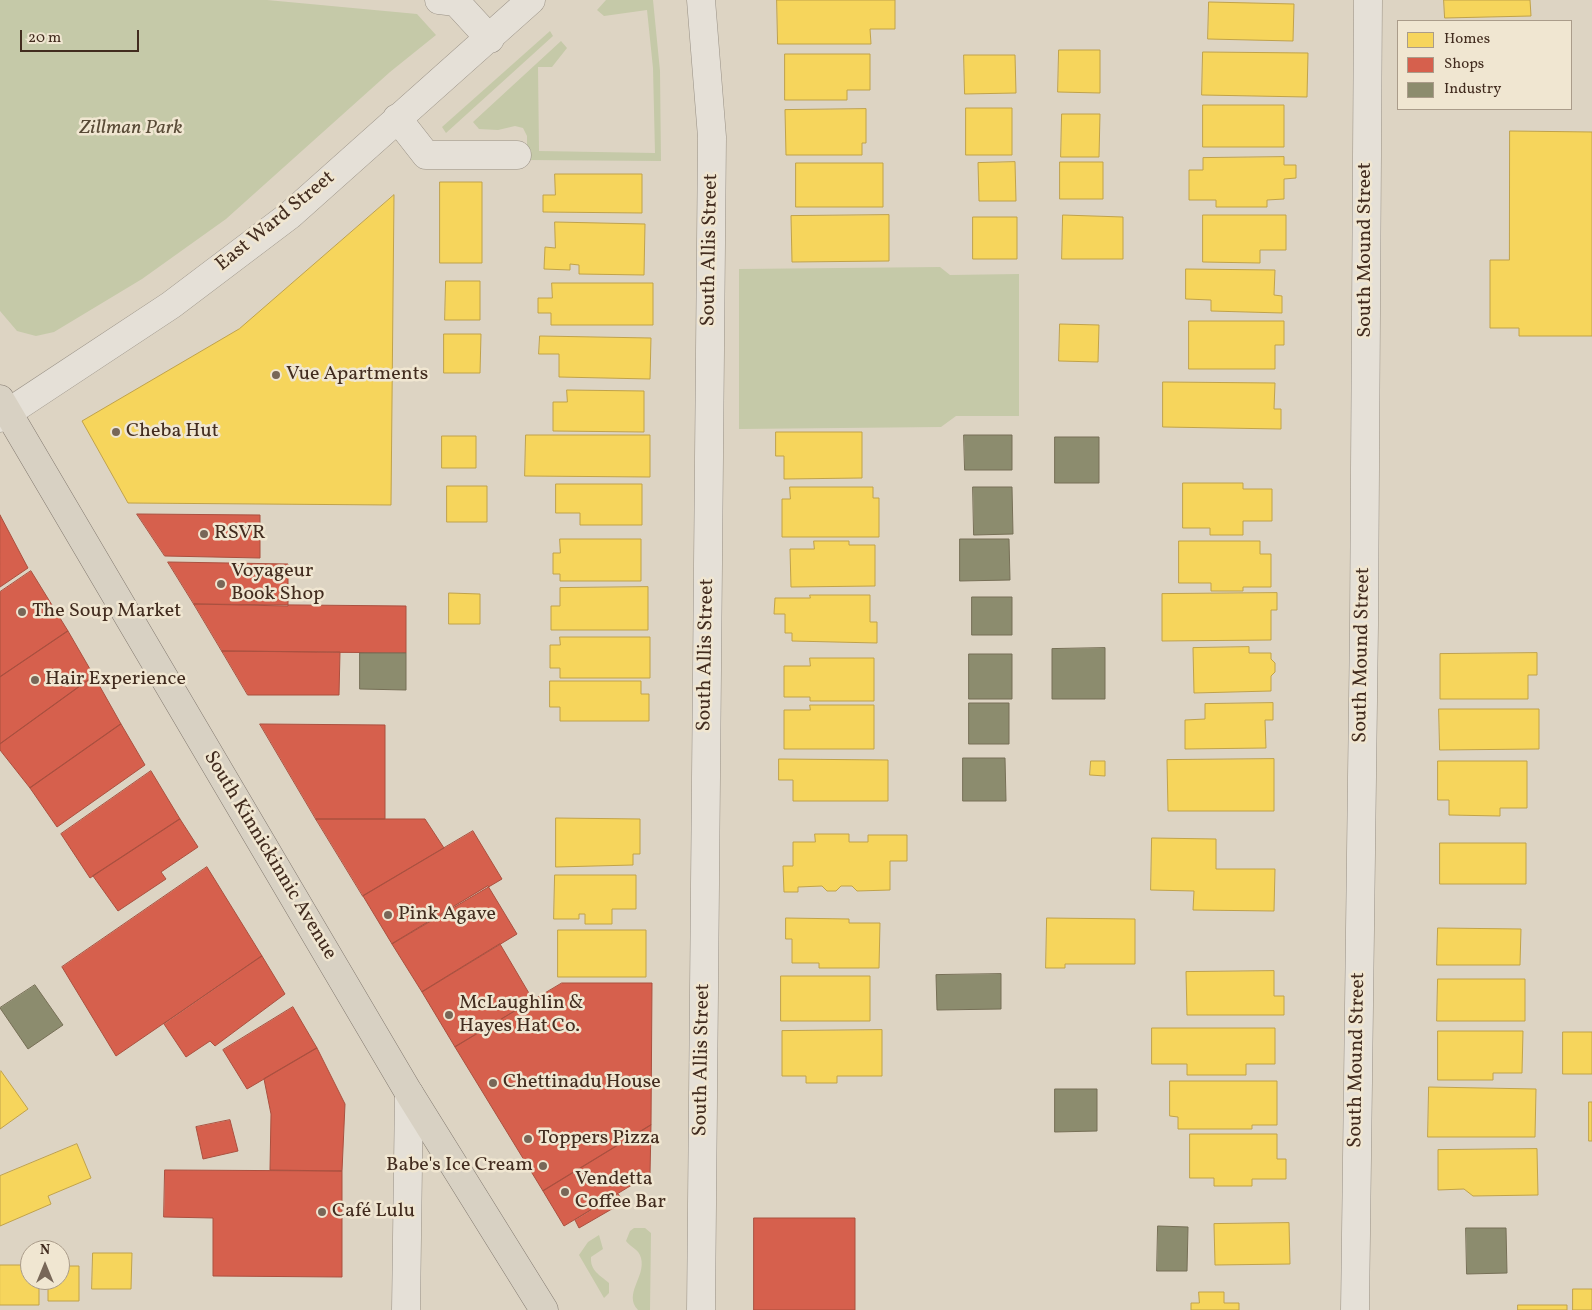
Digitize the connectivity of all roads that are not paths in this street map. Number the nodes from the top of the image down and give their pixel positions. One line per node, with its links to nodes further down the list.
1 (439, 0): 5 (street)
2 (531, 0): 5 (street, East Ward Street)
3 (701, 0): 12 (street, South Allis Street)
4 (1368, 0): 13 (street, South Mound Street)
5 (490, 39): 6 (street, East Ward Street)
6 (397, 118): 7 (street); 8 (street, East Ward Street)
7 (517, 155)
8 (3, 410): 9 (main road, South Kinnickinnic Avenue)
9 (409, 1093): 10 (street); 11 (main road, South Kinnickinnic Avenue)
10 (406, 1310)
11 (544, 1310)
12 (701, 1310)
13 (1355, 1310)

